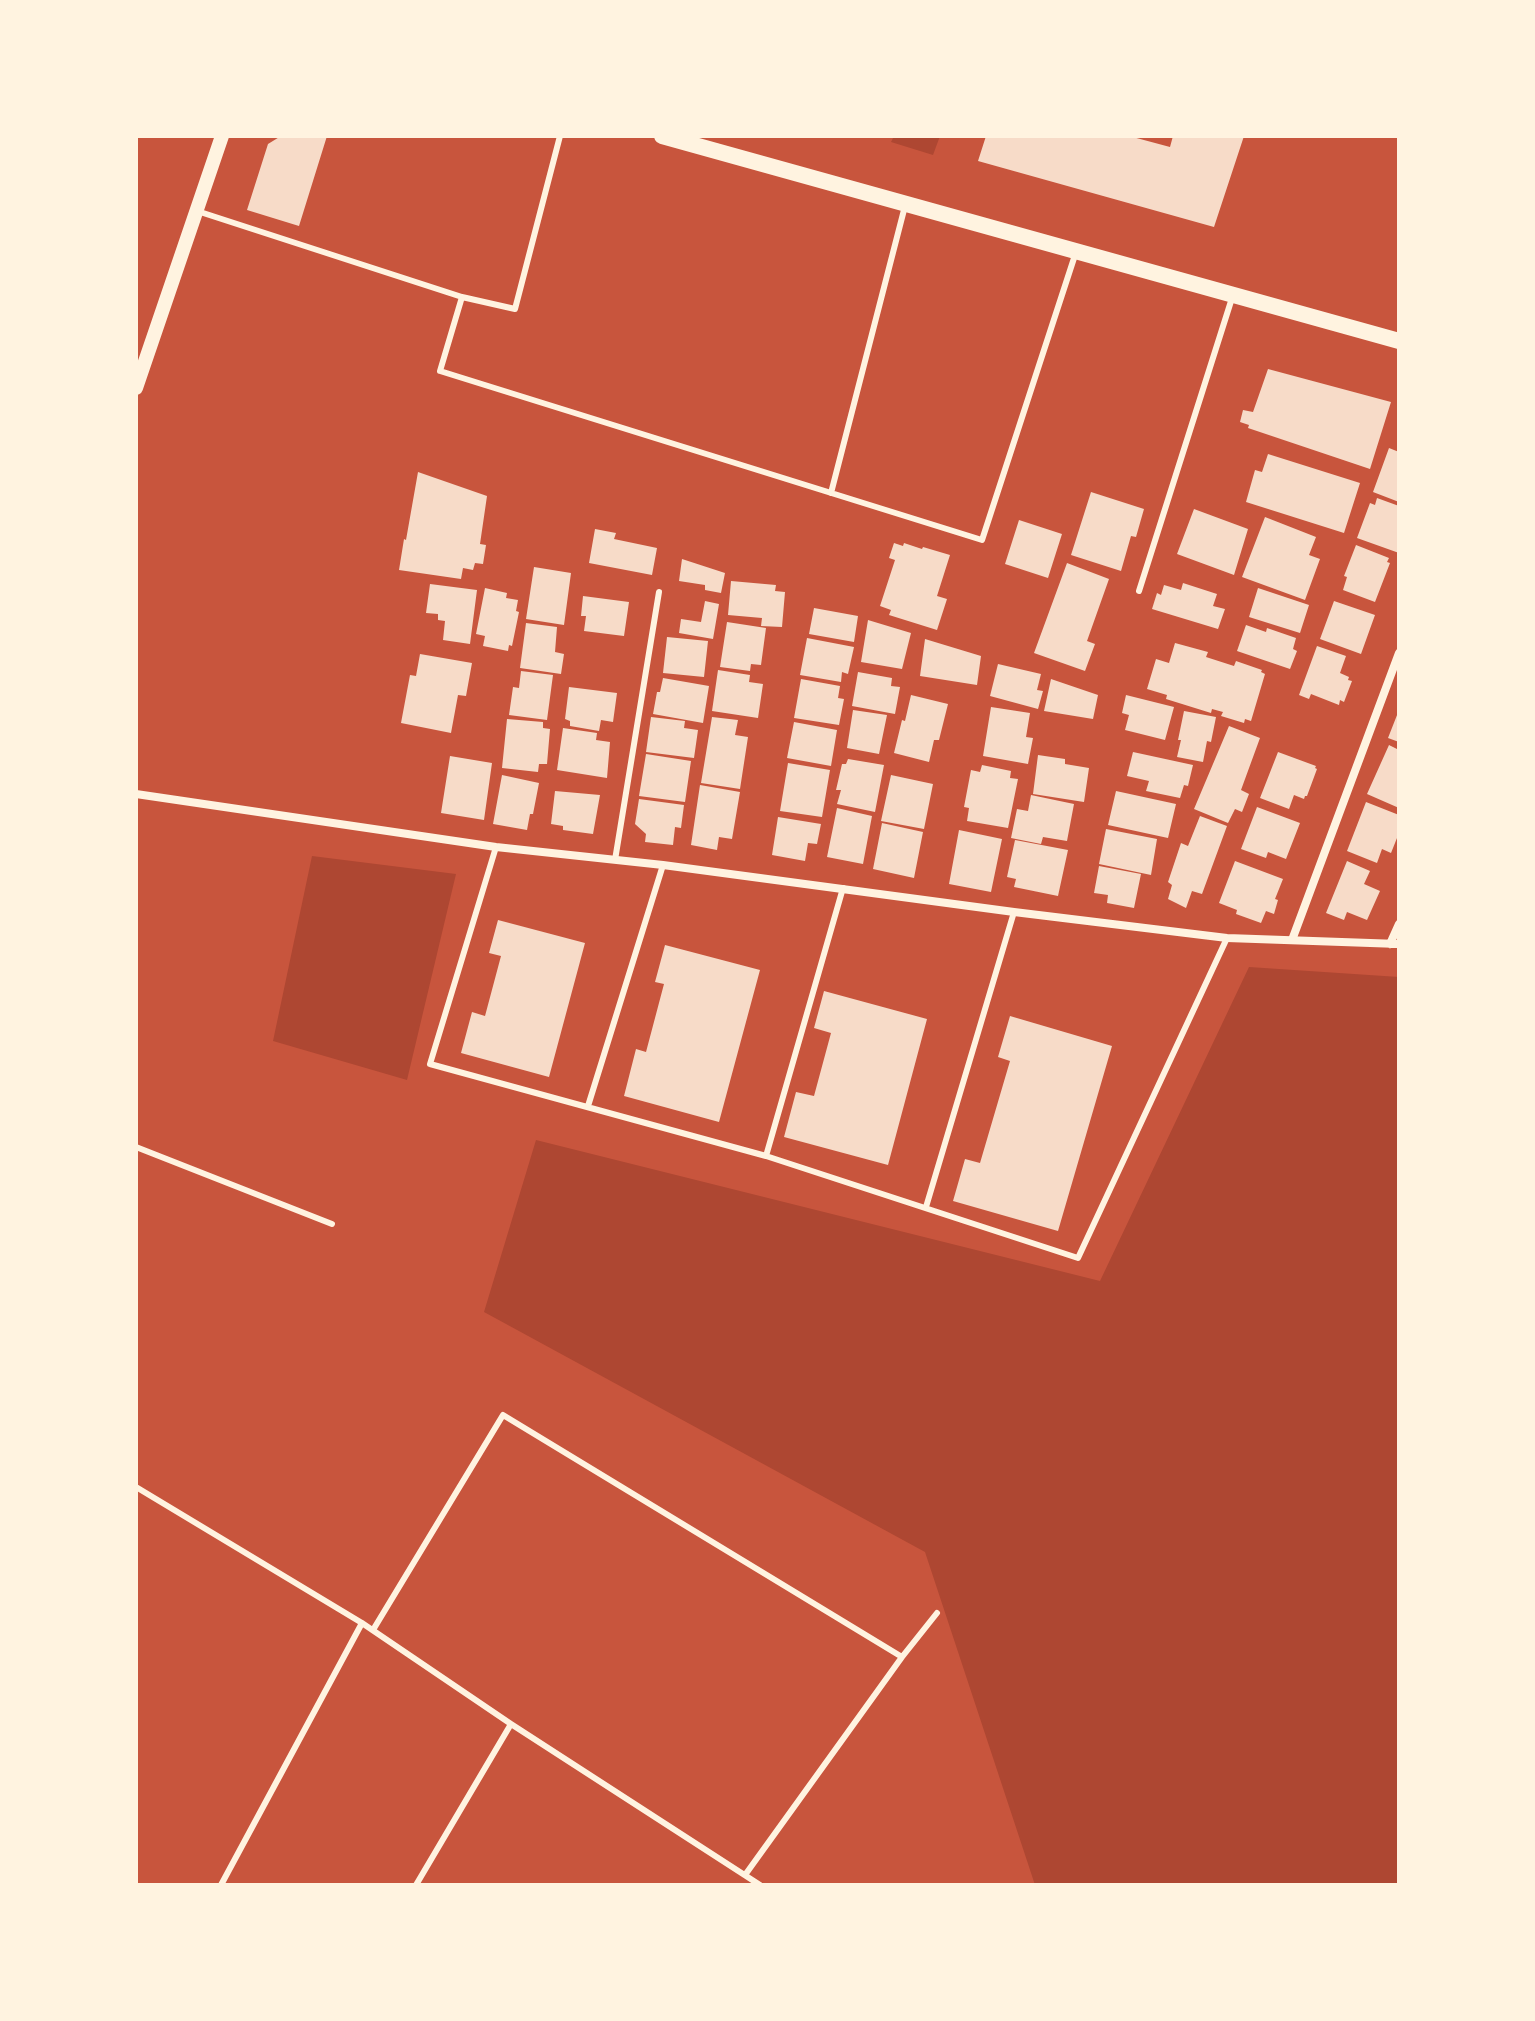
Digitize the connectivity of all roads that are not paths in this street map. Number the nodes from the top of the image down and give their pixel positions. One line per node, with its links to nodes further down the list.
1 (222, 136): 5 (street)
2 (560, 136): 8 (lane)
3 (662, 136): 4 (main road)
4 (906, 202): 6 (main road); 12 (lane)
5 (197, 211): 8 (lane); 10 (street)
6 (1076, 251): 7 (main road); 12 (lane)
7 (1233, 294): 9 (main road); 13 (lane)
8 (462, 297): 12 (lane)
9 (1399, 341)
10 (140, 362): 11 (street)
11 (136, 388)
12 (831, 493)
13 (1139, 591)
14 (659, 592): 18 (lane)
15 (1399, 653): 24 (street)
16 (136, 794): 17 (street)
17 (496, 847): 18 (street); 26 (lane)
18 (615, 860): 19 (street)
19 (663, 865): 20 (street); 26 (lane)
20 (843, 888): 21 (street); 28 (lane)
21 (1014, 912): 23 (street); 29 (lane)
22 (1399, 924): 25 (street)
23 (1227, 938): 24 (street); 29 (lane)
24 (1292, 940): 25 (street)
25 (1395, 944)
26 (588, 1106): 28 (lane)
27 (136, 1147): 30 (lane)
28 (766, 1156): 29 (lane)
29 (926, 1207)
30 (332, 1224)
31 (136, 1487): 33 (lane)
32 (937, 1613): 35 (lane)
33 (362, 1623): 34 (lane); 38 (lane)
34 (373, 1630): 35 (lane); 36 (lane)
35 (902, 1657): 37 (lane)
36 (511, 1724): 37 (lane); 39 (lane)
37 (745, 1875): 40 (lane)
38 (221, 1885)
39 (416, 1885)
40 (760, 1885)

